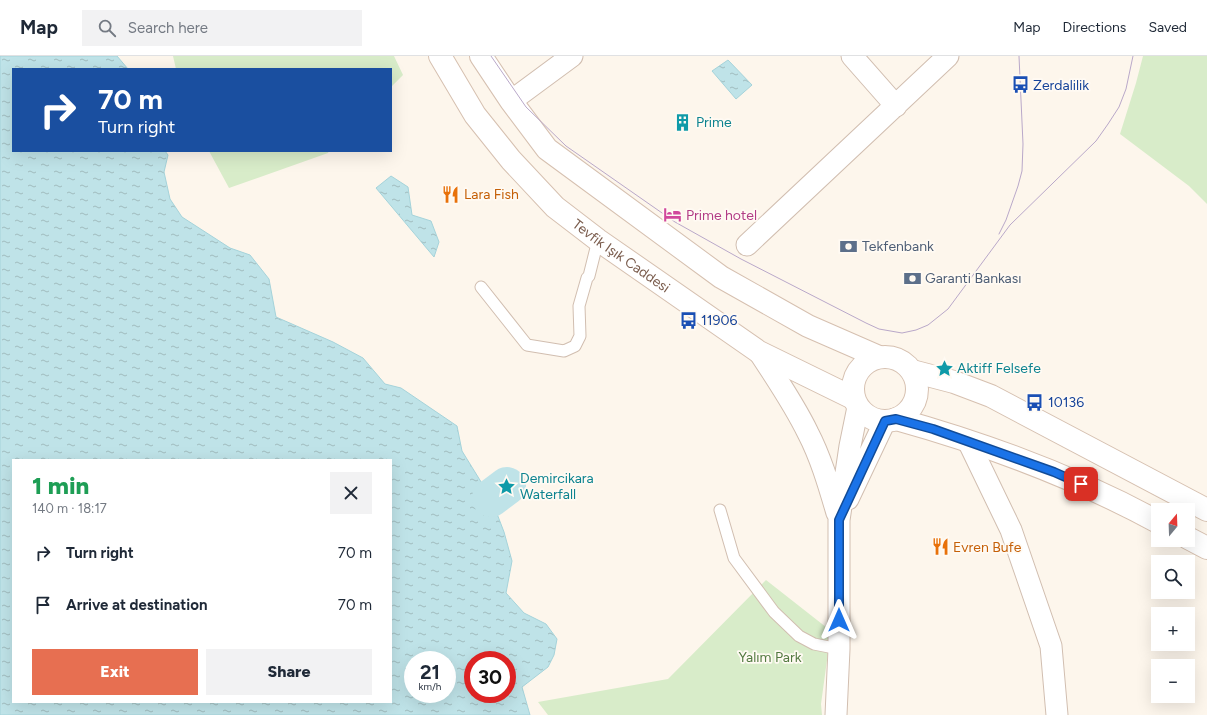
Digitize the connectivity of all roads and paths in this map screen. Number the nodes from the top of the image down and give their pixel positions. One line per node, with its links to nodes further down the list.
1 (440, 56): 8 (street, Tevfik Işık Caddesi)
2 (480, 56): 6 (street)
3 (572, 56): 6 (street)
4 (852, 56): 7 (street)
5 (948, 56): 7 (street)
6 (511, 101): 12 (street)
7 (896, 106): 9 (street)
8 (598, 240): 10 (lane); 11 (street, Tevfik Işık Caddesi)
9 (747, 245)
10 (481, 287)
11 (759, 352): 14 (street, Tevfik Işık Caddesi); 20 (street)
12 (879, 357): 13 (street); 14 (street)
13 (912, 371): 15 (street); 18 (street)
14 (856, 402): 15 (street); 20 (street)
15 (890, 420): 16 (street); 20 (street)
16 (968, 441): 19 (street); 25 (street)
17 (720, 510): 23 (lane)
18 (1207, 510)
19 (1151, 518)
20 (839, 520): 23 (street)
21 (1195, 542): 22 (street)
22 (1207, 548)
23 (839, 649): 24 (street)
24 (836, 715)
25 (1058, 715)

